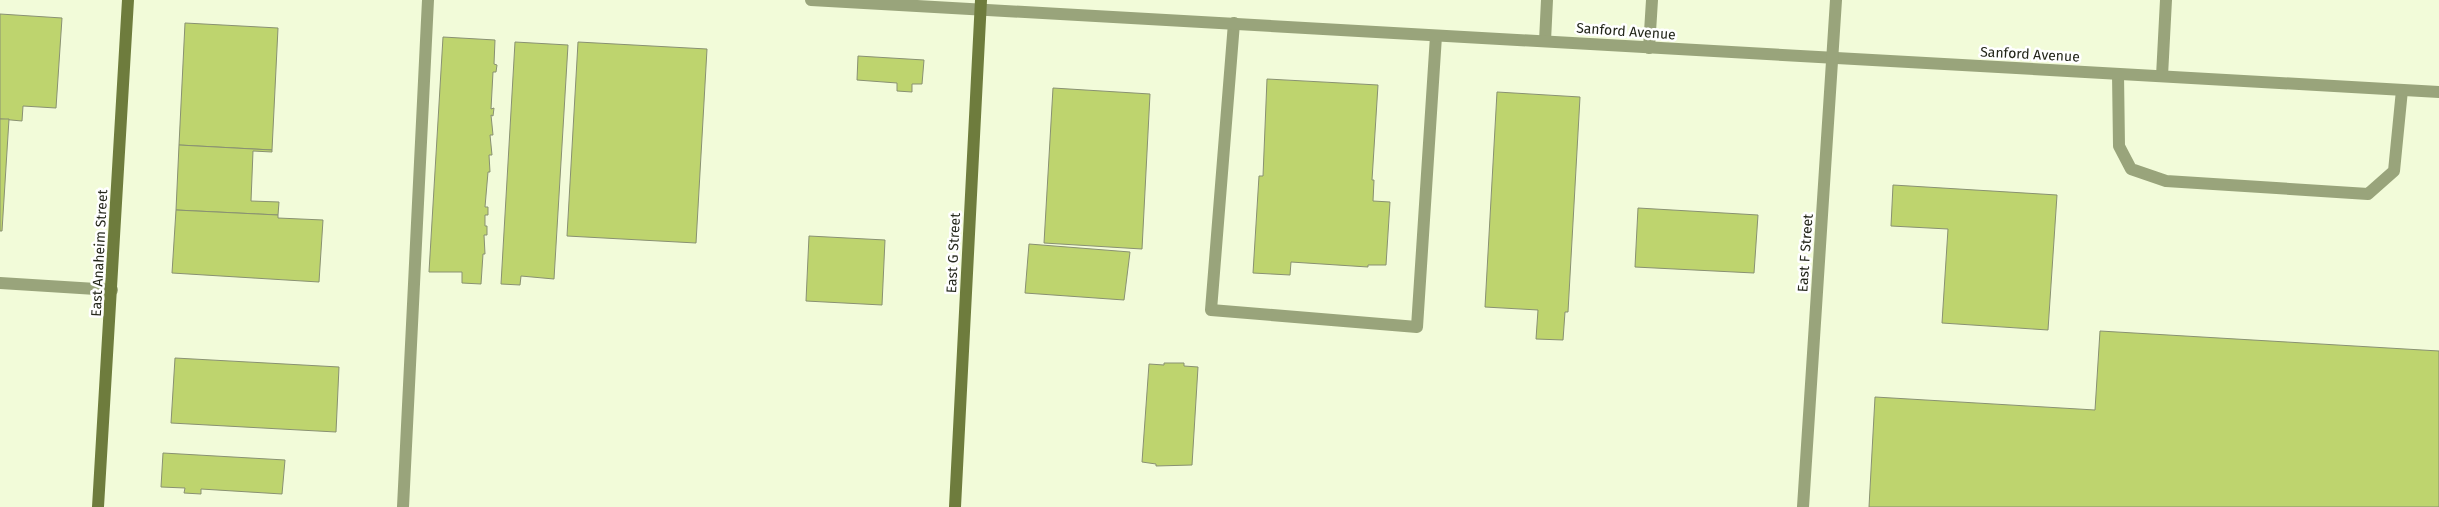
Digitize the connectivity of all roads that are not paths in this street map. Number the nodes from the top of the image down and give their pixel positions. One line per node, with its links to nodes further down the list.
1 (128, 0): 19 (main road, East Anaheim Street)
2 (428, 0): 21 (street)
3 (811, 0): 8 (street, Sanford Avenue)
4 (1547, 0): 11 (street)
5 (1652, 0): 12 (street)
6 (1836, 0): 13 (street, East F Street)
7 (2166, 0): 15 (street)
8 (981, 5): 9 (street, Sanford Avenue); 22 (main road, East G Street)
9 (1234, 23): 10 (street, Sanford Avenue); 10 (street)
10 (1436, 36): 11 (street, Sanford Avenue)
11 (1545, 41): 12 (street, Sanford Avenue)
12 (1649, 48): 13 (street, Sanford Avenue)
13 (1833, 58): 14 (street, Sanford Avenue); 23 (street, East F Street)
14 (2118, 74): 15 (street, Sanford Avenue); 16 (street)
15 (2162, 76): 16 (street, Sanford Avenue)
16 (2402, 90): 17 (street, Sanford Avenue)
17 (2439, 92)
18 (0, 284): 19 (street)
19 (112, 290): 20 (main road, East Anaheim Street)
20 (98, 507)
21 (403, 507)
22 (955, 507)
23 (1802, 507)

